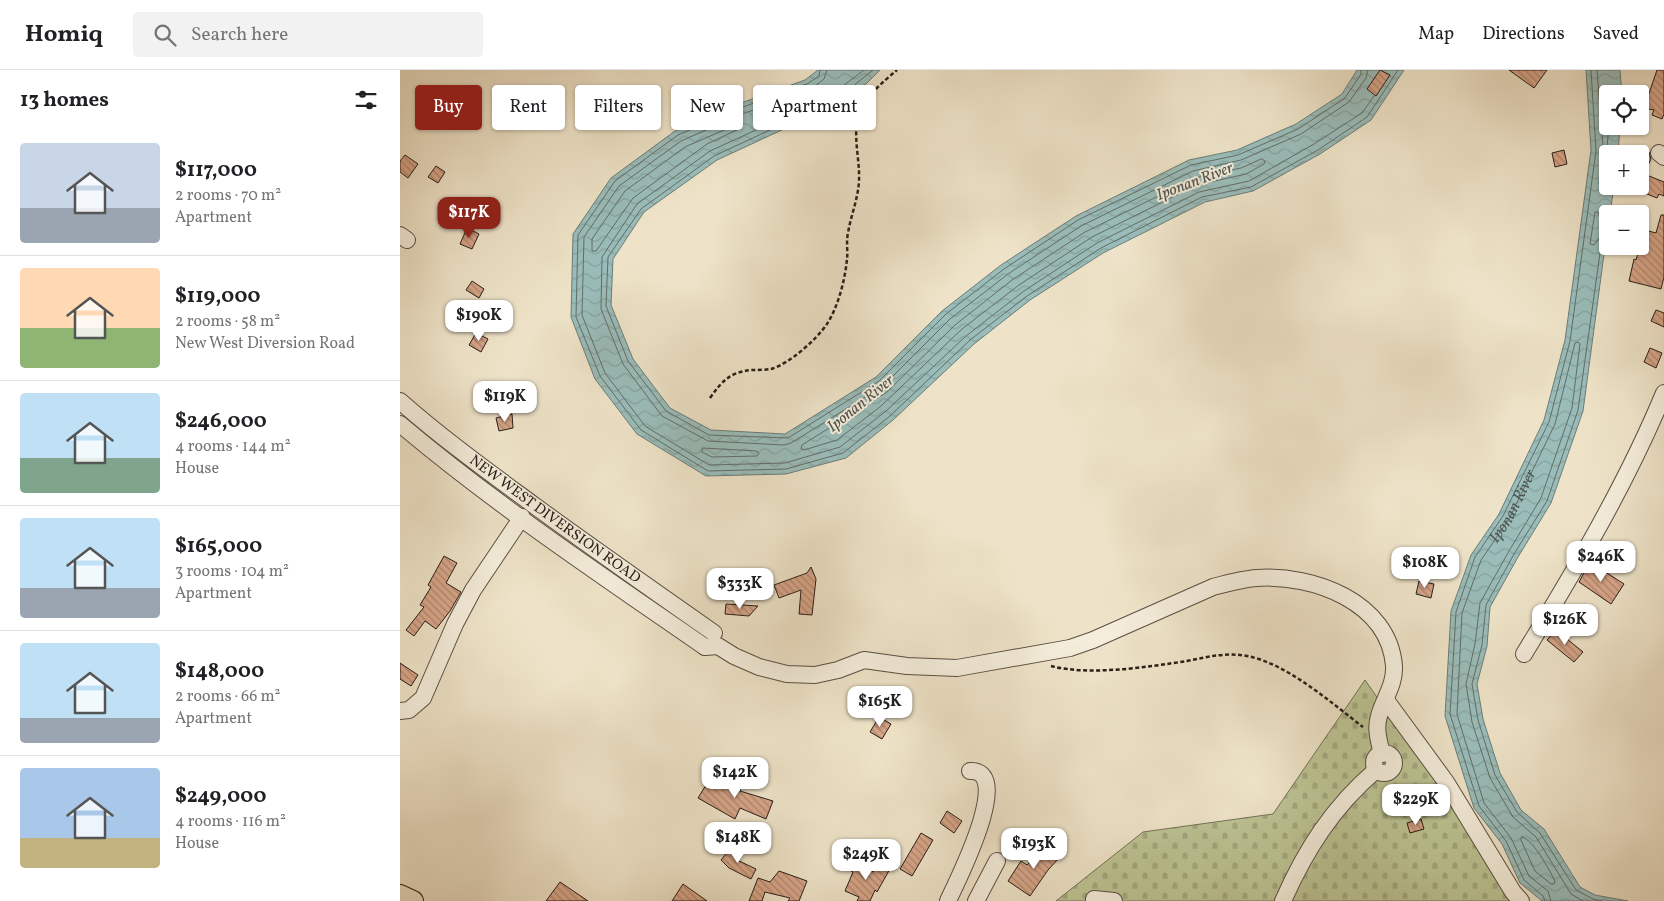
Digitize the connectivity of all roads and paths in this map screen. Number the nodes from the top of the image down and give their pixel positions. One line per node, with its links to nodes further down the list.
1 (897, 70): 3 (path)
2 (1664, 394): 8 (street)
3 (710, 398)
4 (400, 401): 7 (street, NEW WEST DIVERSION ROAD)
5 (400, 424): 6 (street, NEW WEST DIVERSION ROAD)
6 (522, 517): 7 (street, NEW WEST DIVERSION ROAD); 11 (street)
7 (712, 642): 9 (street)
8 (1524, 654)
9 (1026, 657): 10 (street); 12 (path)
10 (1386, 700): 12 (street); 22 (street)
11 (400, 711)
12 (1380, 746): 21 (street)
13 (970, 771): 18 (street)
14 (997, 861): 19 (street)
15 (400, 895): 17 (main road)
16 (1094, 899): 20 (street)
17 (413, 901)
18 (948, 901)
19 (976, 901)
20 (1114, 901)
21 (1283, 901)
22 (1521, 901)

